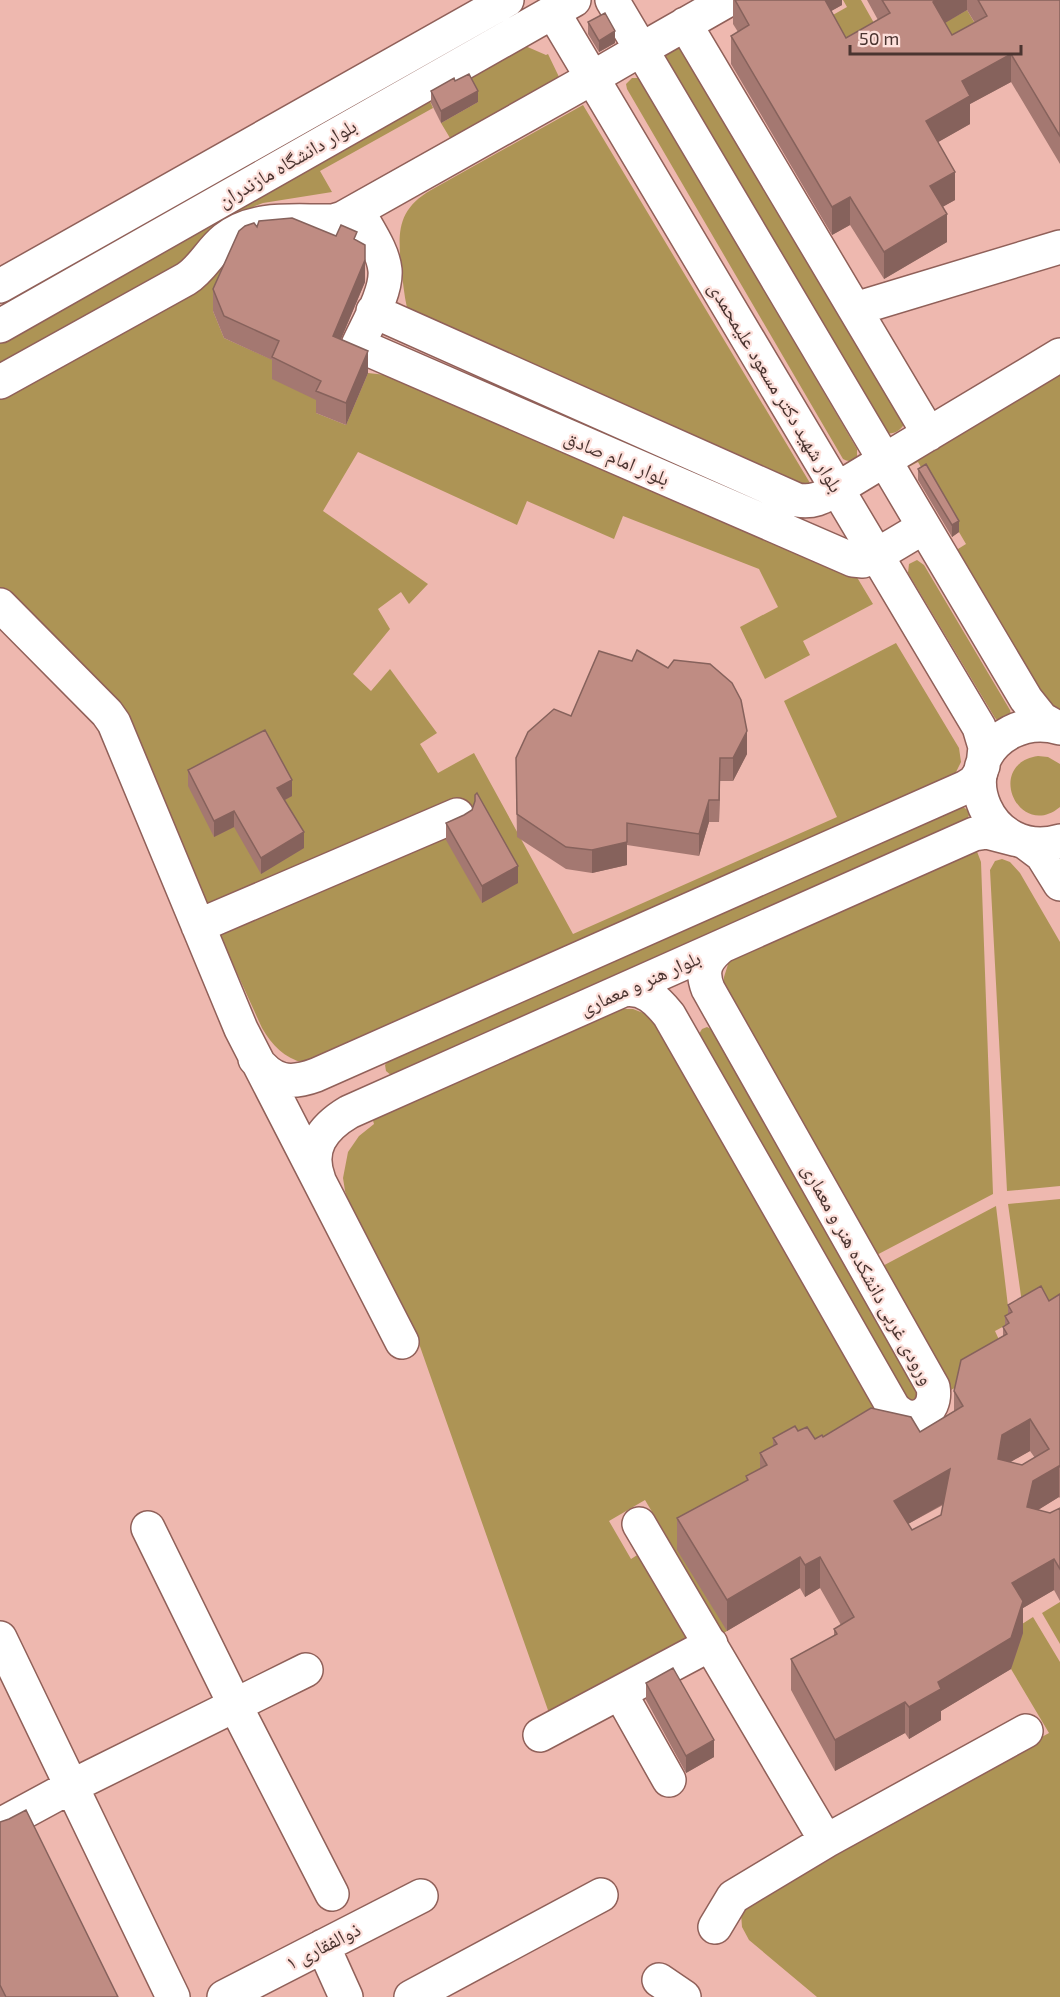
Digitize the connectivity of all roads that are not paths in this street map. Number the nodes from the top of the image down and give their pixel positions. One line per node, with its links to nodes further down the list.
1 (507, 0): 10 (street, بلوار دانشگاه مازندران)
2 (612, 0): 6 (street)
3 (728, 0): 5 (street)
4 (563, 6): 7 (street, بلوار شهید دکتر مسعود علیمحمدی); 13 (street, بلوار دانشگاه مازندران)
5 (685, 24): 6 (street); 11 (street)
6 (642, 50): 7 (street); 17 (street)
7 (592, 78): 8 (street); 18 (street, بلوار شهید دکتر مسعود علیمحمدی)
8 (358, 210): 12 (street); 15 (street)
9 (1060, 247): 11 (street)
10 (0, 286)
11 (855, 309): 16 (street)
12 (373, 311): 18 (street, بلوار امام صادق); 20 (street, بلوار امام صادق)
13 (0, 326)
14 (1060, 355): 16 (street, بلوار امام صادق)
15 (0, 382)
16 (929, 434): 17 (street, بلوار امام صادق)
17 (885, 460): 18 (street, بلوار امام صادق); 19 (street)
18 (837, 489): 20 (street, بلوار شهید دکتر مسعود علیمحمدی)
19 (924, 526): 20 (street); 22 (street)
20 (877, 555): 23 (street, بلوار شهید دکتر مسعود علیمحمدی)
21 (0, 605): 28 (street)
22 (1058, 728): 23 (street)
23 (982, 769): 25 (street, بلوار شهید دکتر مسعود علیمحمدی); 31 (street)
24 (457, 814): 28 (street)
25 (1020, 841): 26 (street, بلوار هنر و معماری); 27 (street); 29 (street, بلوار هنر و معماری)
26 (1060, 841)
27 (1060, 884)
28 (198, 926): 31 (street)
29 (722, 946): 30 (street, بلوار هنر و معماری); 30 (street, ورودی غربی دانشکده هنر و معماری)
30 (624, 990): 32 (street, بلوار هنر و معماری)
31 (255, 1059): 32 (street)
32 (321, 1186): 33 (street)
33 (402, 1342)
34 (639, 1524): 37 (street)
35 (148, 1528): 40 (street)
36 (0, 1638): 44 (street)
37 (711, 1644): 39 (street); 46 (street)
38 (306, 1670): 40 (street)
39 (620, 1693): 42 (street); 43 (street)
40 (235, 1705): 44 (street); 47 (street)
41 (1026, 1731): 46 (street)
42 (540, 1735)
43 (669, 1780)
44 (72, 1786): 45 (street); 52 (street)
45 (0, 1825)
46 (826, 1841): 50 (street)
47 (332, 1894)
48 (601, 1895): 55 (street)
49 (421, 1896): 51 (street, ذوالفقاری ۱)
50 (715, 1927)
51 (323, 1946): 53 (street, ذوالفقاری ۱); 54 (street)
52 (173, 1997)
53 (224, 1997)
54 (346, 1997)
55 (411, 1997)

